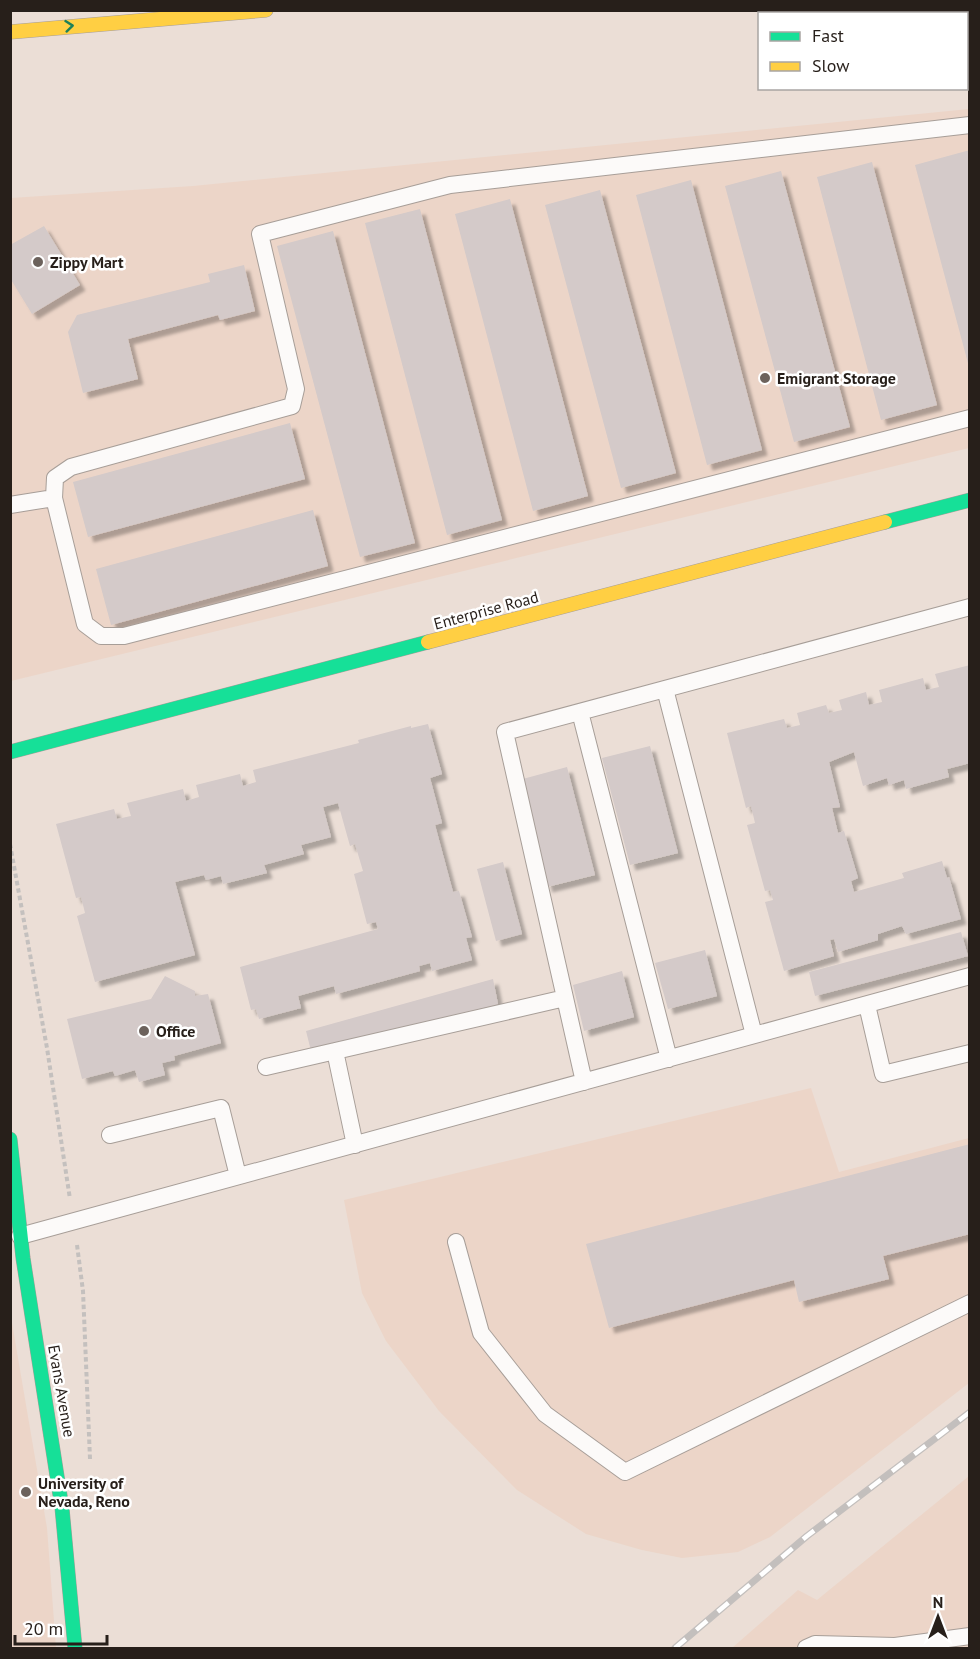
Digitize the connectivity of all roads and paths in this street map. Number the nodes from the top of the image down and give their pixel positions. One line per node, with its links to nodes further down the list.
1 (266, 10): 2 (street, one-way to 1)
2 (10, 32)
3 (969, 125): 5 (lane)
4 (969, 418): 5 (lane)
5 (54, 498): 7 (lane)
6 (969, 500): 11 (street, Enterprise Road)
7 (10, 506)
8 (969, 607): 9 (lane)
9 (665, 689): 10 (lane); 16 (lane)
10 (580, 712): 14 (lane); 19 (lane)
11 (10, 752)
12 (10, 844): 26 (path)
13 (969, 976): 15 (lane)
14 (565, 998): 17 (lane); 21 (lane)
15 (867, 1005): 16 (lane); 18 (lane)
16 (754, 1035): 19 (lane)
17 (335, 1051): 20 (lane); 24 (lane)
18 (969, 1053)
19 (669, 1059): 21 (lane)
20 (266, 1067)
21 (584, 1082): 24 (lane)
22 (110, 1136): 25 (lane)
23 (10, 1139): 27 (street, Evans Avenue)
24 (355, 1145): 25 (lane)
25 (238, 1176): 26 (lane)
26 (74, 1221): 27 (lane); 29 (path)
27 (20, 1236): 32 (street, Evans Avenue)
28 (456, 1242): 30 (lane)
29 (83, 1290)
30 (969, 1304)
31 (969, 1636): 33 (lane)
32 (75, 1648)
33 (806, 1648)

